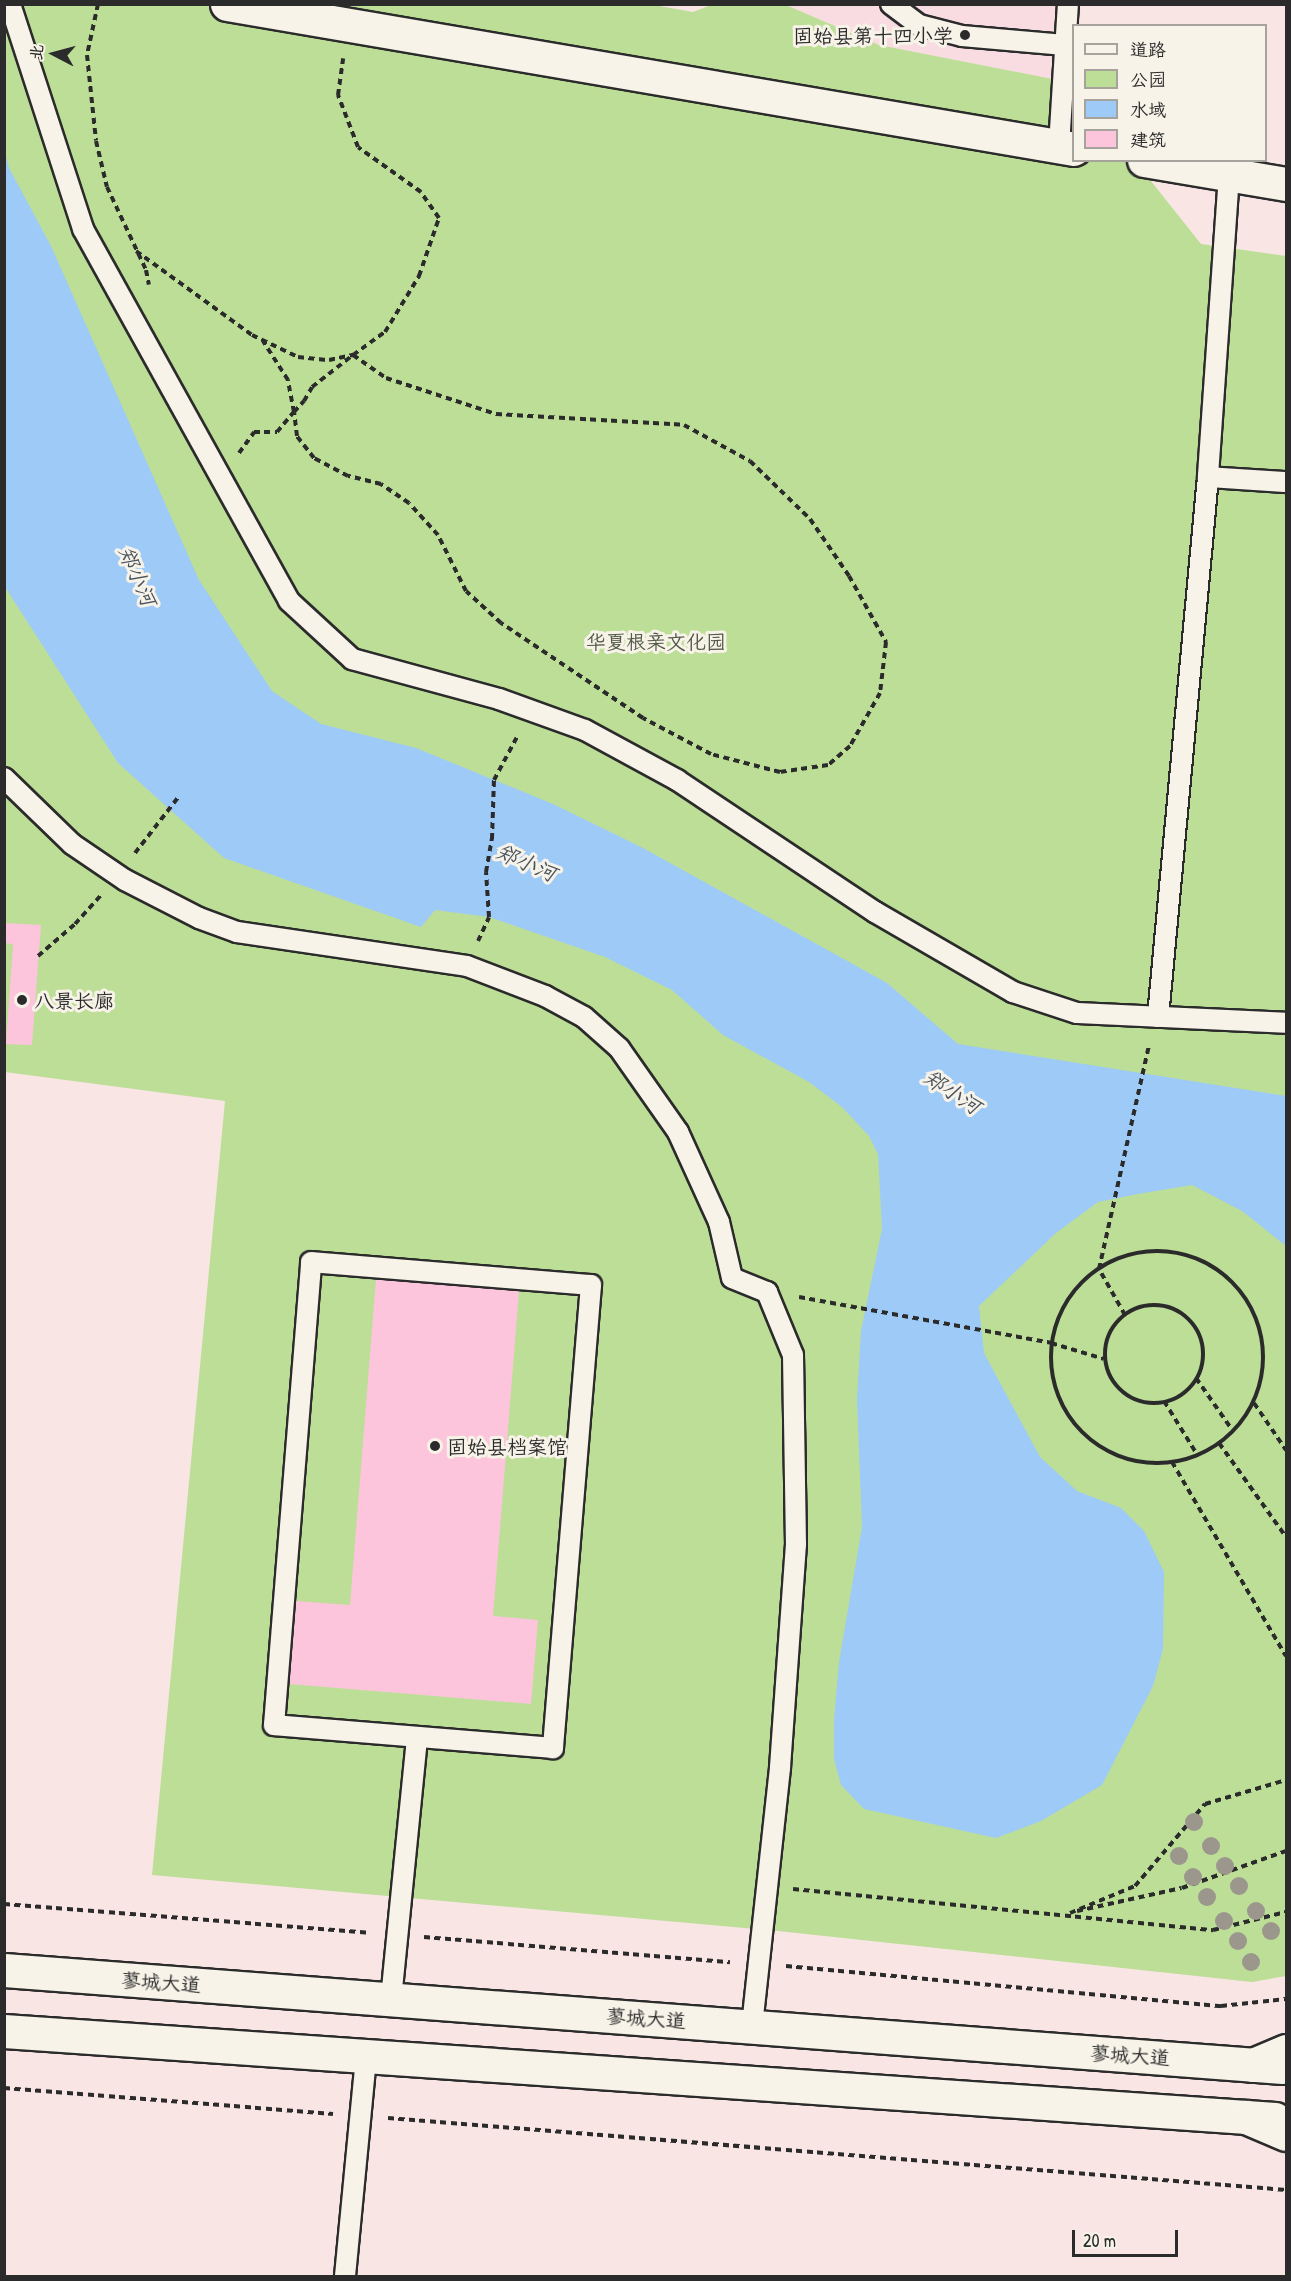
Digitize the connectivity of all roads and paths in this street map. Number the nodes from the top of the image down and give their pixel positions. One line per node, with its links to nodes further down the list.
1 (10, 4): 14 (lane)
2 (98, 4): 13 (path)
3 (227, 4): 6 (main road)
4 (891, 4): 8 (lane)
5 (1068, 4): 8 (lane)
6 (308, 11): 7 (main road)
7 (346, 25): 9 (main road); 16 (path)
8 (1065, 45): 9 (lane)
9 (1066, 147)
10 (1155, 162): 11 (main road)
11 (1229, 175): 12 (main road); 18 (lane)
12 (1287, 184)
13 (136, 251): 14 (path); 15 (path)
14 (133, 320): 20 (lane)
15 (263, 340): 16 (path); 17 (path)
16 (353, 355): 17 (path); 17 (path)
17 (294, 412): 20 (path)
18 (1208, 477): 19 (lane); 24 (lane)
19 (1287, 482)
20 (224, 484): 21 (lane)
21 (530, 710): 23 (path); 24 (lane)
22 (4, 778): 45 (lane)
23 (478, 942)
24 (1158, 1017): 25 (lane)
25 (1287, 1023)
26 (1145, 1057): 27 (path)
27 (1100, 1269): 29 (path); 30 (path); 34 (path)
28 (820, 1301): 30 (path)
29 (1125, 1314): 31 (path); 32 (path)
30 (1051, 1343): 31 (path); 39 (path)
31 (1104, 1359): 33 (path)
32 (1196, 1378): 33 (path); 35 (path)
33 (1164, 1401): 38 (path)
34 (1254, 1403): 35 (path); 37 (path)
35 (1233, 1431): 36 (path)
36 (1219, 1443): 38 (path); 40 (path)
37 (1287, 1450)
38 (1198, 1456): 39 (path)
39 (1172, 1462): 41 (path)
40 (1287, 1537)
41 (1287, 1656)
42 (417, 1737): 42 (lane); 49 (lane)
43 (1287, 1780): 48 (path)
44 (1287, 1851): 48 (path)
45 (767, 1886): 48 (path); 50 (lane)
46 (4, 1904): 49 (path)
47 (1287, 1912): 48 (path)
48 (1067, 1914)
49 (397, 1935): 50 (path); 52 (lane)
50 (759, 1964): 53 (path); 54 (lane)
51 (4, 1970): 52 (main road, 蓼城大道)
52 (391, 1999): 54 (main road, 蓼城大道)
53 (1287, 2000)
54 (752, 2026): 58 (main road, 蓼城大道)
55 (4, 2031): 57 (main road)
56 (1287, 2051): 58 (main road)
57 (366, 2058): 61 (lane); 62 (main road)
58 (1252, 2065): 59 (main road, 蓼城大道)
59 (1287, 2067)
60 (4, 2088): 61 (path)
61 (361, 2116): 65 (path); 66 (lane)
62 (1246, 2117): 63 (main road); 64 (main road)
63 (1287, 2120)
64 (1287, 2134)
65 (1287, 2190)
66 (345, 2277)

